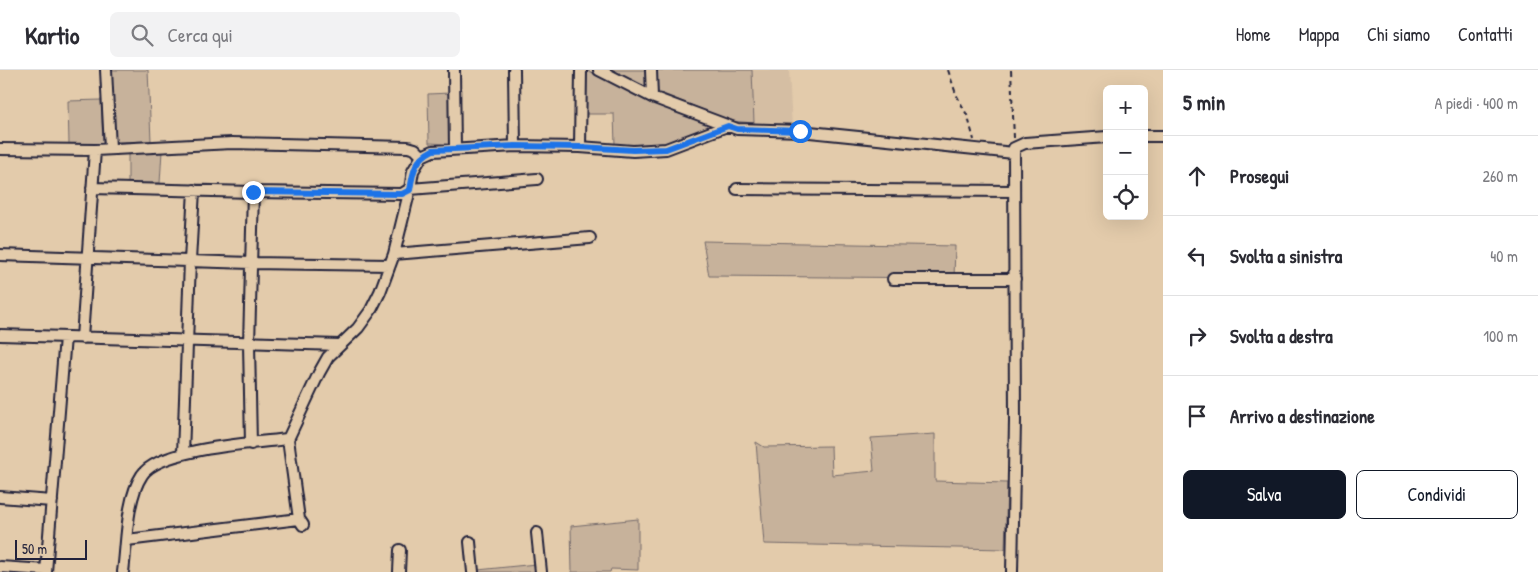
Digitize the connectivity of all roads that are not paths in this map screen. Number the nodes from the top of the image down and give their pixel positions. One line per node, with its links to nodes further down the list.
1 (106, 70): 14 (street)
2 (454, 70): 16 (street)
3 (514, 70): 12 (street)
4 (581, 70): 13 (street)
5 (599, 70): 7 (street)
6 (651, 70): 7 (street)
7 (652, 97): 8 (street)
8 (728, 126): 13 (street); 18 (street)
9 (1148, 136): 10 (street)
10 (1163, 136)
11 (1103, 137): 18 (street)
12 (515, 146): 13 (street); 16 (street)
13 (580, 147)
14 (110, 148): 17 (street); 19 (street)
15 (0, 149): 17 (street)
16 (455, 149): 19 (street)
17 (95, 150): 21 (street)
18 (1014, 150): 25 (street)
19 (422, 156): 24 (street)
20 (537, 179): 24 (street)
21 (92, 188): 23 (street); 30 (street)
22 (737, 189): 25 (street)
23 (194, 190): 26 (street); 31 (street)
24 (410, 190): 26 (street); 28 (street)
25 (1014, 191): 35 (street)
26 (253, 192): 32 (street)
27 (590, 238): 28 (street)
28 (394, 254): 33 (street)
29 (0, 255): 30 (street)
30 (87, 258): 31 (street); 38 (street)
31 (190, 261): 32 (street); 39 (street)
32 (251, 263): 33 (street); 40 (street)
33 (390, 265): 41 (street)
34 (893, 279): 35 (street)
35 (1014, 280): 57 (street)
36 (0, 335): 37 (street)
37 (65, 337): 38 (street); 46 (street)
38 (82, 338): 39 (street)
39 (187, 342): 40 (street); 44 (street)
40 (249, 344): 41 (street); 43 (street)
41 (339, 346): 42 (street)
42 (288, 439): 43 (street); 48 (street)
43 (251, 444): 44 (street)
44 (183, 454): 48 (street)
45 (0, 497): 46 (street)
46 (52, 501): 52 (street)
47 (537, 534): 56 (street)
48 (127, 540): 53 (street)
49 (470, 542): 55 (street)
50 (400, 550): 54 (street)
51 (0, 567): 52 (street)
52 (46, 571)
53 (123, 572)
54 (399, 572)
55 (473, 572)
56 (541, 572)
57 (1012, 572)

